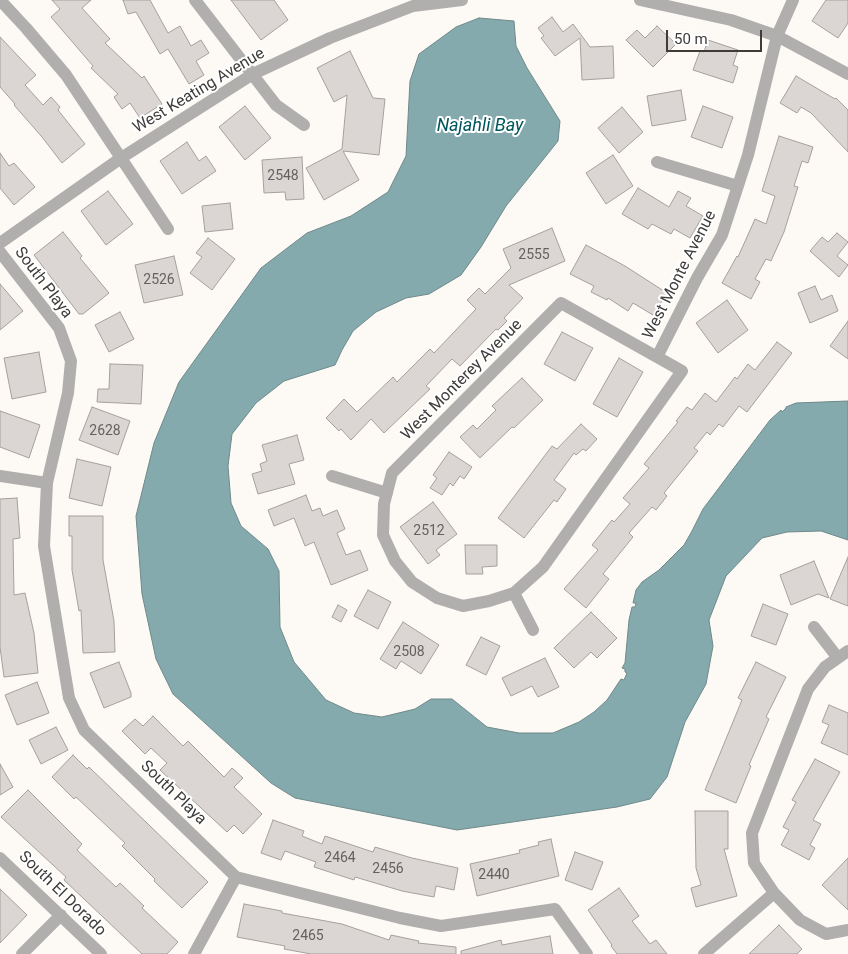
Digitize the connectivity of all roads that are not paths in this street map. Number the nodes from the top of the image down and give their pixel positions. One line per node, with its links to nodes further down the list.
1 (0, 0): 11 (street)
2 (195, 0): 8 (street)
3 (462, 0): 6 (street, West Keating Avenue)
4 (640, 0): 7 (street)
5 (793, 0): 7 (street, West Monte Avenue)
6 (412, 3): 8 (street, West Keating Avenue)
7 (777, 36): 9 (street); 13 (street, West Monte Avenue)
8 (253, 74): 10 (street); 11 (street, West Keating Avenue)
9 (848, 74)
10 (304, 125)
11 (121, 158): 14 (street); 15 (street, West Keating Avenue)
12 (657, 162): 13 (street)
13 (738, 186): 17 (street, West Monte Avenue)
14 (168, 228)
15 (0, 243)
16 (0, 252): 20 (street, South Playa)
17 (657, 357): 21 (street, West Monterey Avenue); 23 (street, West Monte Avenue)
18 (0, 476): 20 (street)
19 (332, 476): 21 (street)
20 (47, 483): 28 (street, South Playa)
21 (387, 493): 22 (street, West Monterey Avenue)
22 (412, 582): 23 (street, West Monte Avenue)
23 (514, 593): 25 (street)
24 (814, 627): 26 (street)
25 (533, 630)
26 (843, 654): 29 (street)
27 (0, 858): 30 (street, South El Dorado)
28 (236, 877): 34 (street); 35 (street)
29 (774, 893): 31 (street); 36 (street)
30 (61, 915): 32 (street); 33 (street, South El Dorado)
31 (848, 930)
32 (22, 954)
33 (101, 954)
34 (194, 954)
35 (587, 954)
36 (704, 954)

